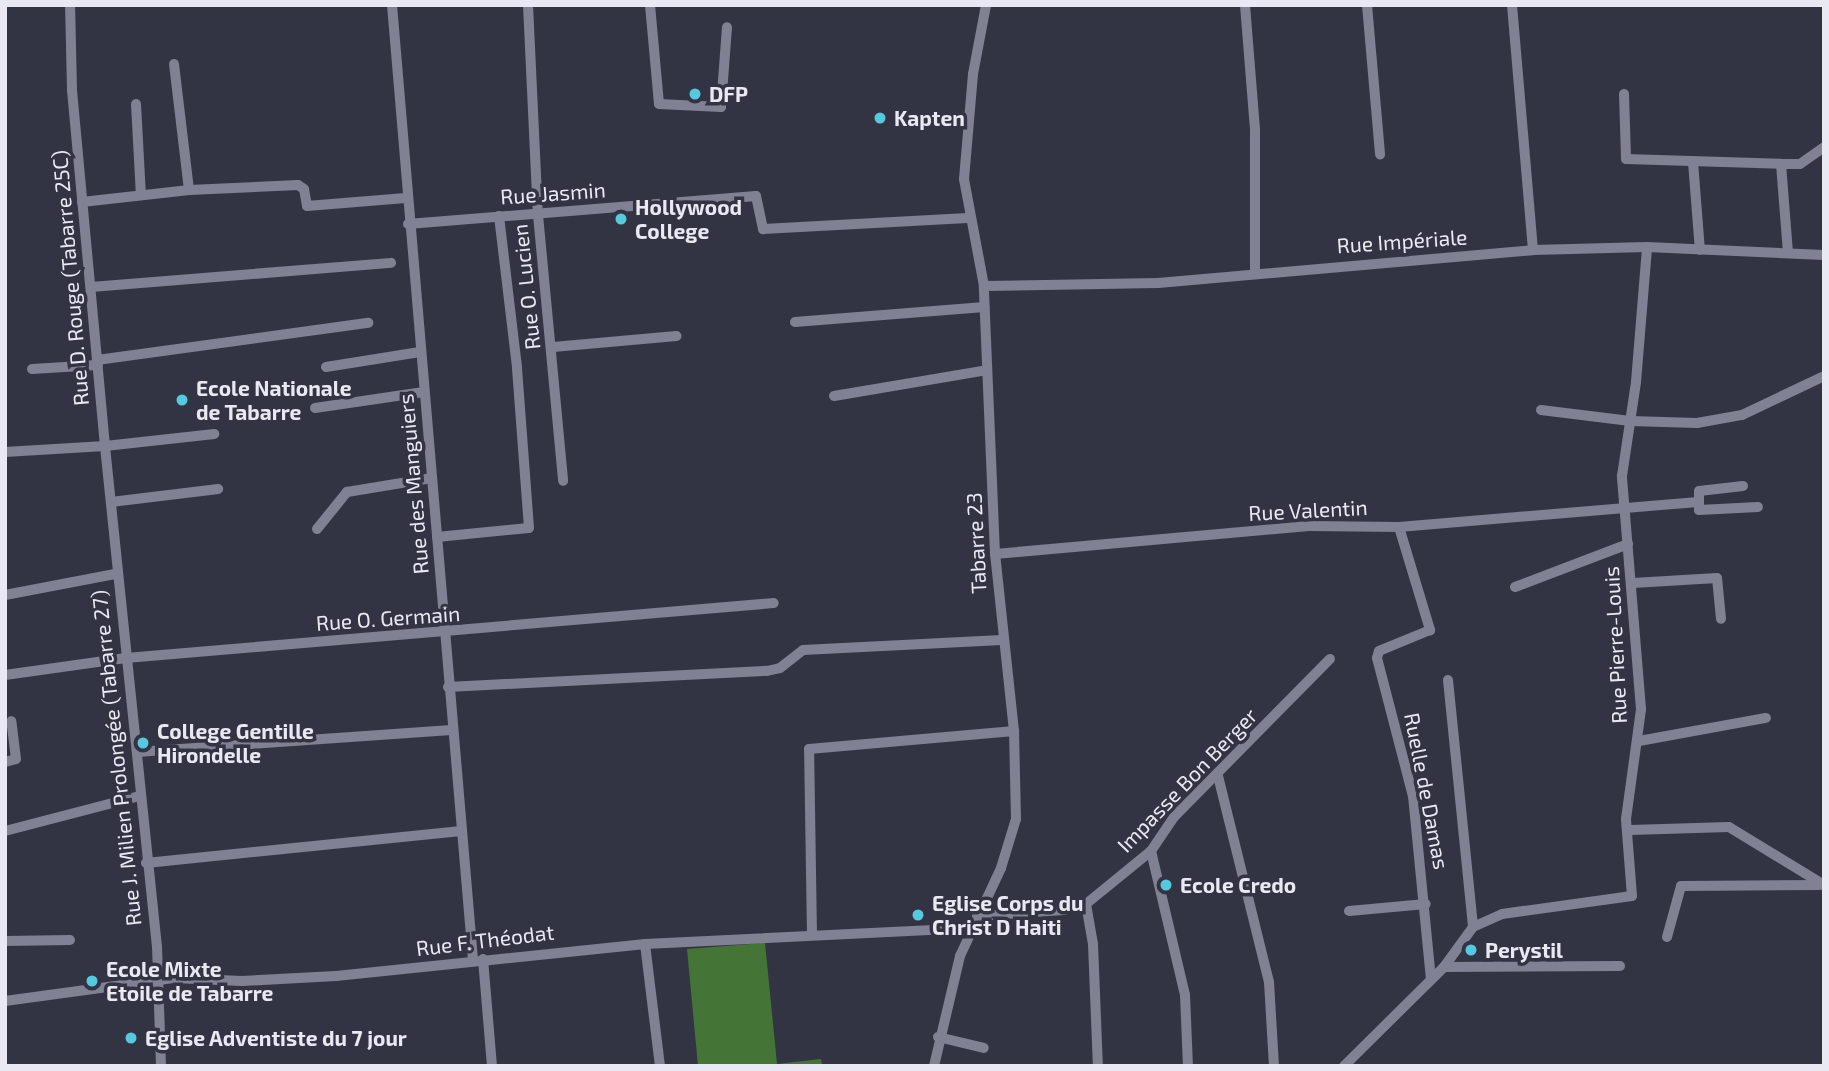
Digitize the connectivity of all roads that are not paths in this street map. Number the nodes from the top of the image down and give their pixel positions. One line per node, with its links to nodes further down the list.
1 (70, 5): 20 (street, Rue D. Rouge (Tabarre 25C))
2 (392, 5): 19 (street, Rue des Manguiers)
3 (528, 5): 21 (street, Rue O. Lucien)
4 (650, 5): 9 (street)
5 (986, 5): 23 (street, Tabarre 23)
6 (1245, 5): 31 (street)
7 (1367, 5): 14 (street)
8 (1512, 5): 26 (street)
9 (727, 27)
10 (174, 64): 17 (street)
11 (1624, 94): 15 (street)
12 (136, 104): 18 (street)
13 (1824, 147): 16 (street)
14 (1380, 154)
15 (1693, 162): 16 (street); 27 (street)
16 (1781, 164): 28 (street)
17 (189, 190): 18 (street); 19 (street)
18 (141, 195): 20 (street)
19 (406, 198): 24 (street, Rue des Manguiers)
20 (82, 202): 33 (street, Rue D. Rouge (Tabarre 25C))
21 (538, 215): 22 (street, Rue Jasmin); 23 (street, Rue Jasmin); 38 (street, Rue O. Lucien)
22 (499, 216): 24 (street, Rue Jasmin); 63 (street)
23 (968, 218): 32 (street, Tabarre 23)
24 (408, 224): 39 (street, Rue des Manguiers)
25 (1647, 247): 26 (street, Rue Impériale); 27 (street, Rue Impériale); 49 (street, Rue Pierre-Louis)
26 (1533, 250): 31 (street, Rue Impériale)
27 (1700, 250): 28 (street, Rue Impériale)
28 (1788, 253): 29 (street, Rue Impériale)
29 (1824, 255)
30 (391, 263): 33 (street)
31 (1255, 273): 32 (street, Rue Impériale)
32 (984, 286): 34 (street, Tabarre 23)
33 (91, 287): 40 (street, Rue D. Rouge (Tabarre 25C))
34 (984, 307): 35 (street); 43 (street, Tabarre 23)
35 (795, 322)
36 (368, 323): 40 (street)
37 (677, 336): 38 (street)
38 (553, 347): 54 (street, Rue O. Lucien)
39 (420, 352): 41 (street); 45 (street, Rue des Manguiers)
40 (97, 362): 42 (street); 51 (street, Rue D. Rouge (Tabarre 25C))
41 (326, 367)
42 (32, 369)
43 (986, 370): 46 (street); 65 (street, Tabarre 23)
44 (1824, 376): 49 (street)
45 (424, 393): 47 (street); 53 (street, Rue des Manguiers)
46 (834, 396)
47 (315, 408)
48 (1541, 410): 49 (street)
49 (1630, 421): 60 (street, Rue Pierre-Louis)
50 (214, 434): 51 (street)
51 (105, 446): 52 (street); 57 (street, Rue J. Milien Prolongée (Tabarre 27))
52 (5, 452)
53 (432, 478): 62 (street); 63 (street, Rue des Manguiers)
54 (562, 481)
55 (1743, 486): 58 (street)
56 (218, 489): 57 (street)
57 (111, 502): 66 (street, Rue J. Milien Prolongée (Tabarre 27))
58 (1698, 502): 59 (street); 60 (street, Rue Valentin)
59 (1758, 507)
60 (1622, 509): 61 (street, Rue Valentin); 64 (street, Rue Pierre-Louis)
61 (1399, 527): 65 (street, Rue Valentin); 95 (street, Ruelle de Damas)
62 (317, 529)
63 (437, 537): 72 (street, Rue des Manguiers)
64 (1628, 544): 67 (street, Rue Pierre-Louis); 68 (street)
65 (995, 554): 73 (street, Tabarre 23)
66 (115, 574): 69 (street); 74 (street, Rue J. Milien Prolongée (Tabarre 27))
67 (1633, 583): 71 (street); 83 (street, Rue Pierre-Louis)
68 (1515, 587)
69 (5, 595)
70 (774, 603): 72 (street, Rue O. Germain)
71 (1721, 619)
72 (444, 634): 74 (street, Rue O. Germain); 78 (street, Rue des Manguiers)
73 (1002, 640): 78 (street); 82 (street, Tabarre 23)
74 (126, 658): 76 (street, Rue O. Germain); 84 (street, Rue J. Milien Prolongée (Tabarre 27))
75 (1330, 659): 86 (street, Impasse Bon Berger)
76 (5, 675)
77 (1448, 680): 98 (street)
78 (448, 687): 81 (street, Rue des Manguiers)
79 (1766, 718): 83 (street)
80 (11, 721): 85 (street)
81 (452, 730): 84 (street); 90 (street, Rue des Manguiers)
82 (1014, 731): 97 (street, Tabarre 23); 100 (street)
83 (1639, 741): 88 (street, Rue Pierre-Louis)
84 (137, 752): 87 (street, Rue J. Milien Prolongée (Tabarre 27))
85 (5, 762)
86 (1218, 776): 91 (street, Impasse Bon Berger); 119 (street)
87 (139, 796): 89 (street); 92 (street, Rue J. Milien Prolongée (Tabarre 27))
88 (1630, 830): 93 (street); 98 (street, Rue Pierre-Louis)
89 (5, 831)
90 (461, 831): 92 (street); 105 (street, Rue des Manguiers)
91 (1151, 851): 94 (street, Impasse Bon Berger); 118 (street)
92 (146, 863): 109 (street, Rue J. Milien Prolongée (Tabarre 27))
93 (1822, 885): 101 (street)
94 (1086, 904): 97 (street, Impasse Bon Berger); 117 (street)
95 (1426, 904): 96 (street); 108 (street, Ruelle de Damas)
96 (1349, 911)
97 (977, 916): 99 (street, Tabarre 23)
98 (1473, 926): 106 (street)
99 (970, 928): 100 (street, Rue F. Théodat); 111 (street, Tabarre 23)
100 (812, 935): 104 (street, Rue F. Théodat)
101 (1667, 937)
102 (70, 940): 103 (street)
103 (5, 941)
104 (645, 944): 105 (street, Rue F. Théodat); 115 (street)
105 (478, 959): 109 (street, Rue F. Théodat); 114 (street, Rue des Manguiers)
106 (1444, 967): 107 (street); 108 (street)
107 (1620, 967)
108 (1431, 978): 120 (street)
109 (159, 979): 110 (street, Rue F. Théodat); 113 (street, Rue J. Milien Prolongée (Tabarre 27))
110 (5, 1000)
111 (939, 1037): 112 (street); 116 (street, Tabarre 23)
112 (984, 1048)
113 (161, 1066)
114 (492, 1066)
115 (660, 1066)
116 (934, 1066)
117 (1098, 1066)
118 (1188, 1066)
119 (1274, 1066)
120 (1344, 1066)

